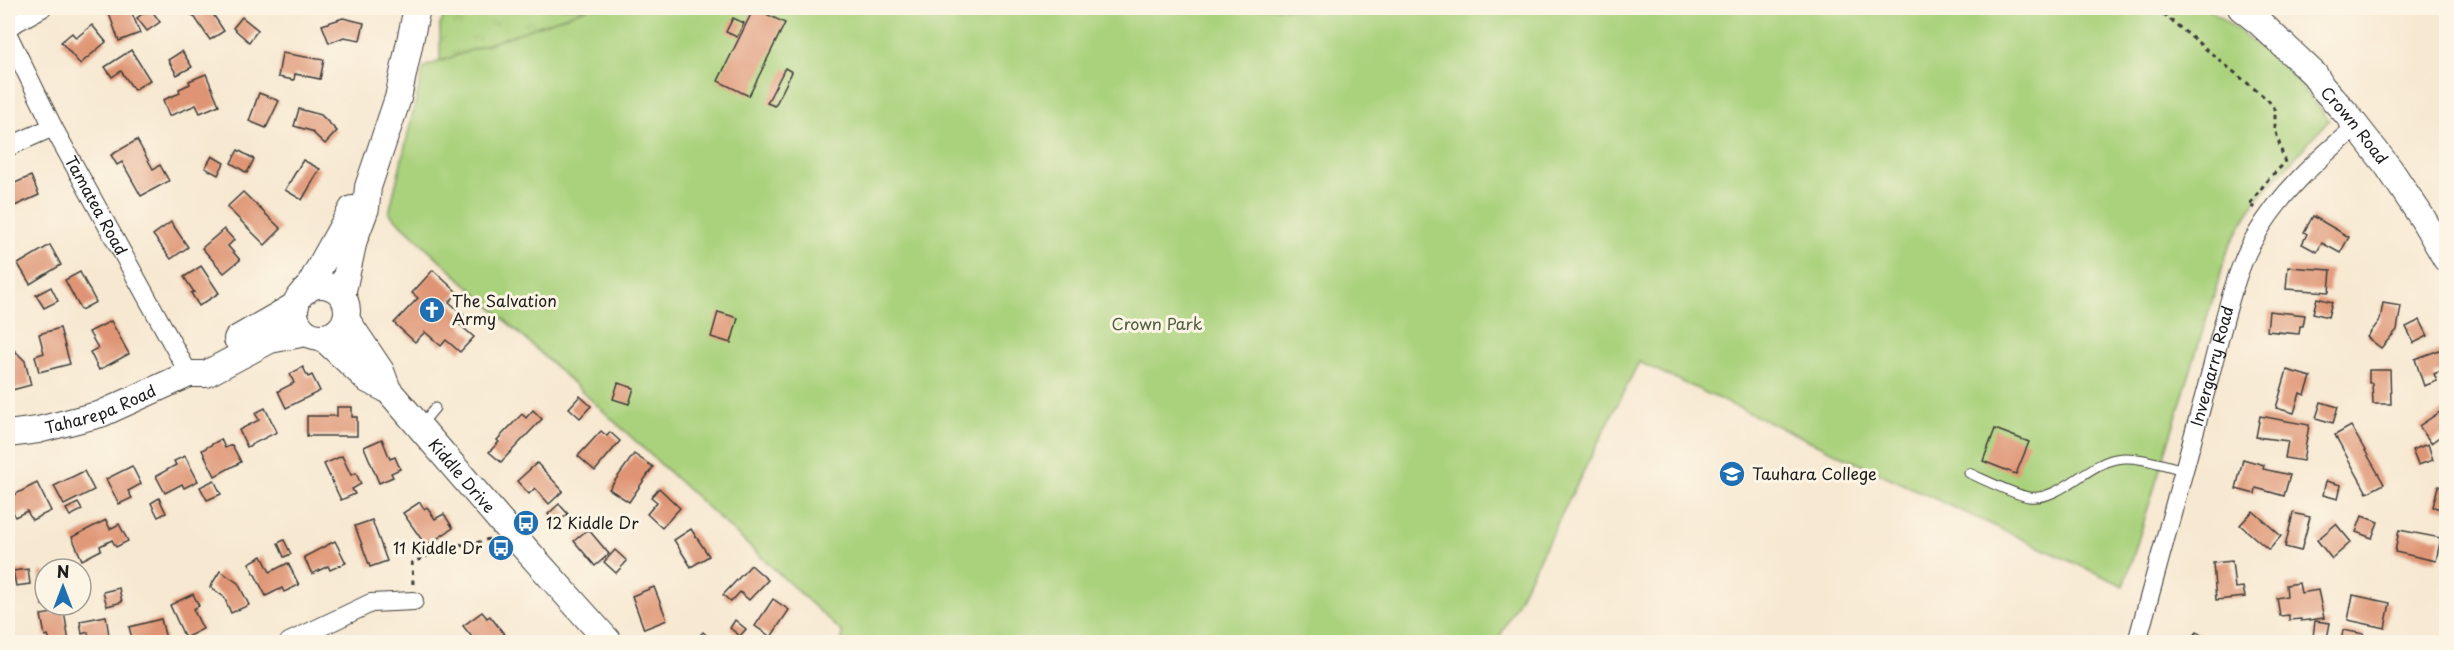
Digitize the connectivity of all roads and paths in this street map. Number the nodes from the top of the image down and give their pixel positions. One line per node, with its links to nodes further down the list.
1 (42, 8): 5 (street)
2 (417, 8): 10 (street)
3 (2156, 8): 11 (path)
4 (2241, 8): 8 (street, Crown Road)
5 (8, 27)
6 (8, 35): 7 (street, Tamatea Road)
7 (53, 127): 9 (street); 16 (street, Tamatea Road)
8 (2356, 127): 11 (street, Invergarry Road); 12 (street, Crown Road)
9 (8, 147)
10 (368, 187): 13 (street); 14 (street)
11 (2268, 216): 19 (street, Invergarry Road)
12 (2446, 259)
13 (301, 298): 14 (street, Taharepa Road); 15 (street); 16 (street, Taharepa Road)
14 (344, 307): 15 (street, Taharepa Road); 17 (street, Kiddle Drive)
15 (314, 335): 16 (street, Taharepa Road); 17 (street, Kiddle Drive)
16 (189, 374): 18 (street, Taharepa Road)
17 (388, 390): 21 (street, Kiddle Drive)
18 (8, 434)
19 (2184, 470): 20 (lane); 25 (street, Invergarry Road)
20 (1969, 473)
21 (505, 526): 22 (path); 24 (street, Kiddle Drive)
22 (414, 600): 23 (street)
23 (289, 642)
24 (609, 642)
25 (2137, 642)

